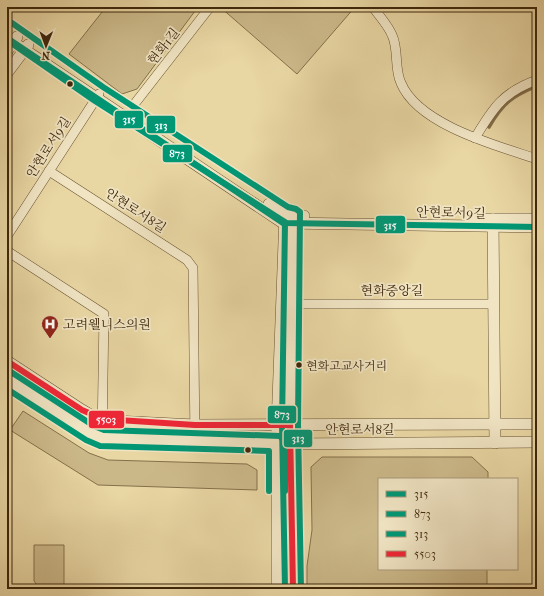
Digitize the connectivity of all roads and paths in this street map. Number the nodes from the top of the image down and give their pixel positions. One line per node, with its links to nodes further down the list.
1 (210, 7): 9 (street, 현화1길)
2 (373, 7): 10 (street)
3 (7, 30): 4 (street)
4 (11, 42): 5 (street)
5 (26, 47): 6 (street); 8 (street)
6 (7, 73)
7 (537, 80): 10 (street)
8 (97, 96): 12 (street, 안현로서9길); 13 (street)
9 (136, 102)
10 (474, 138): 11 (street)
11 (537, 159)
12 (49, 171): 17 (street, 안현로서9길); 25 (street, 안현로서8길)
13 (288, 219): 15 (street, 안현로서9길); 19 (street)
14 (537, 219): 15 (street, 안현로서9길)
15 (493, 223): 16 (street, 안현로서9길); 20 (street)
16 (537, 227)
17 (7, 236)
18 (7, 251): 23 (street)
19 (287, 304): 20 (street, 현화중앙길); 26 (street); 28 (street)
20 (492, 304): 27 (street)
21 (7, 361): 23 (street, 안현로서8길)
22 (7, 379): 29 (street, 안현로서8길)
23 (103, 419): 25 (street, 안현로서8길); 29 (street)
24 (537, 424): 27 (street, 안현로서8길)
25 (195, 425): 28 (street, 안현로서8길); 30 (street)
26 (290, 425): 27 (street, 안현로서8길); 28 (street, 안현로서8길); 34 (street)
27 (493, 425): 33 (street)
28 (277, 426): 32 (street)
29 (102, 438): 30 (street, 안현로서8길)
30 (195, 442): 32 (street, 안현로서8길)
31 (537, 442): 33 (street, 안현로서8길)
32 (277, 443): 34 (street, 안현로서8길); 35 (street)
33 (494, 443): 34 (street, 안현로서8길)
34 (290, 444): 36 (street)
35 (277, 589)
36 (293, 589)

